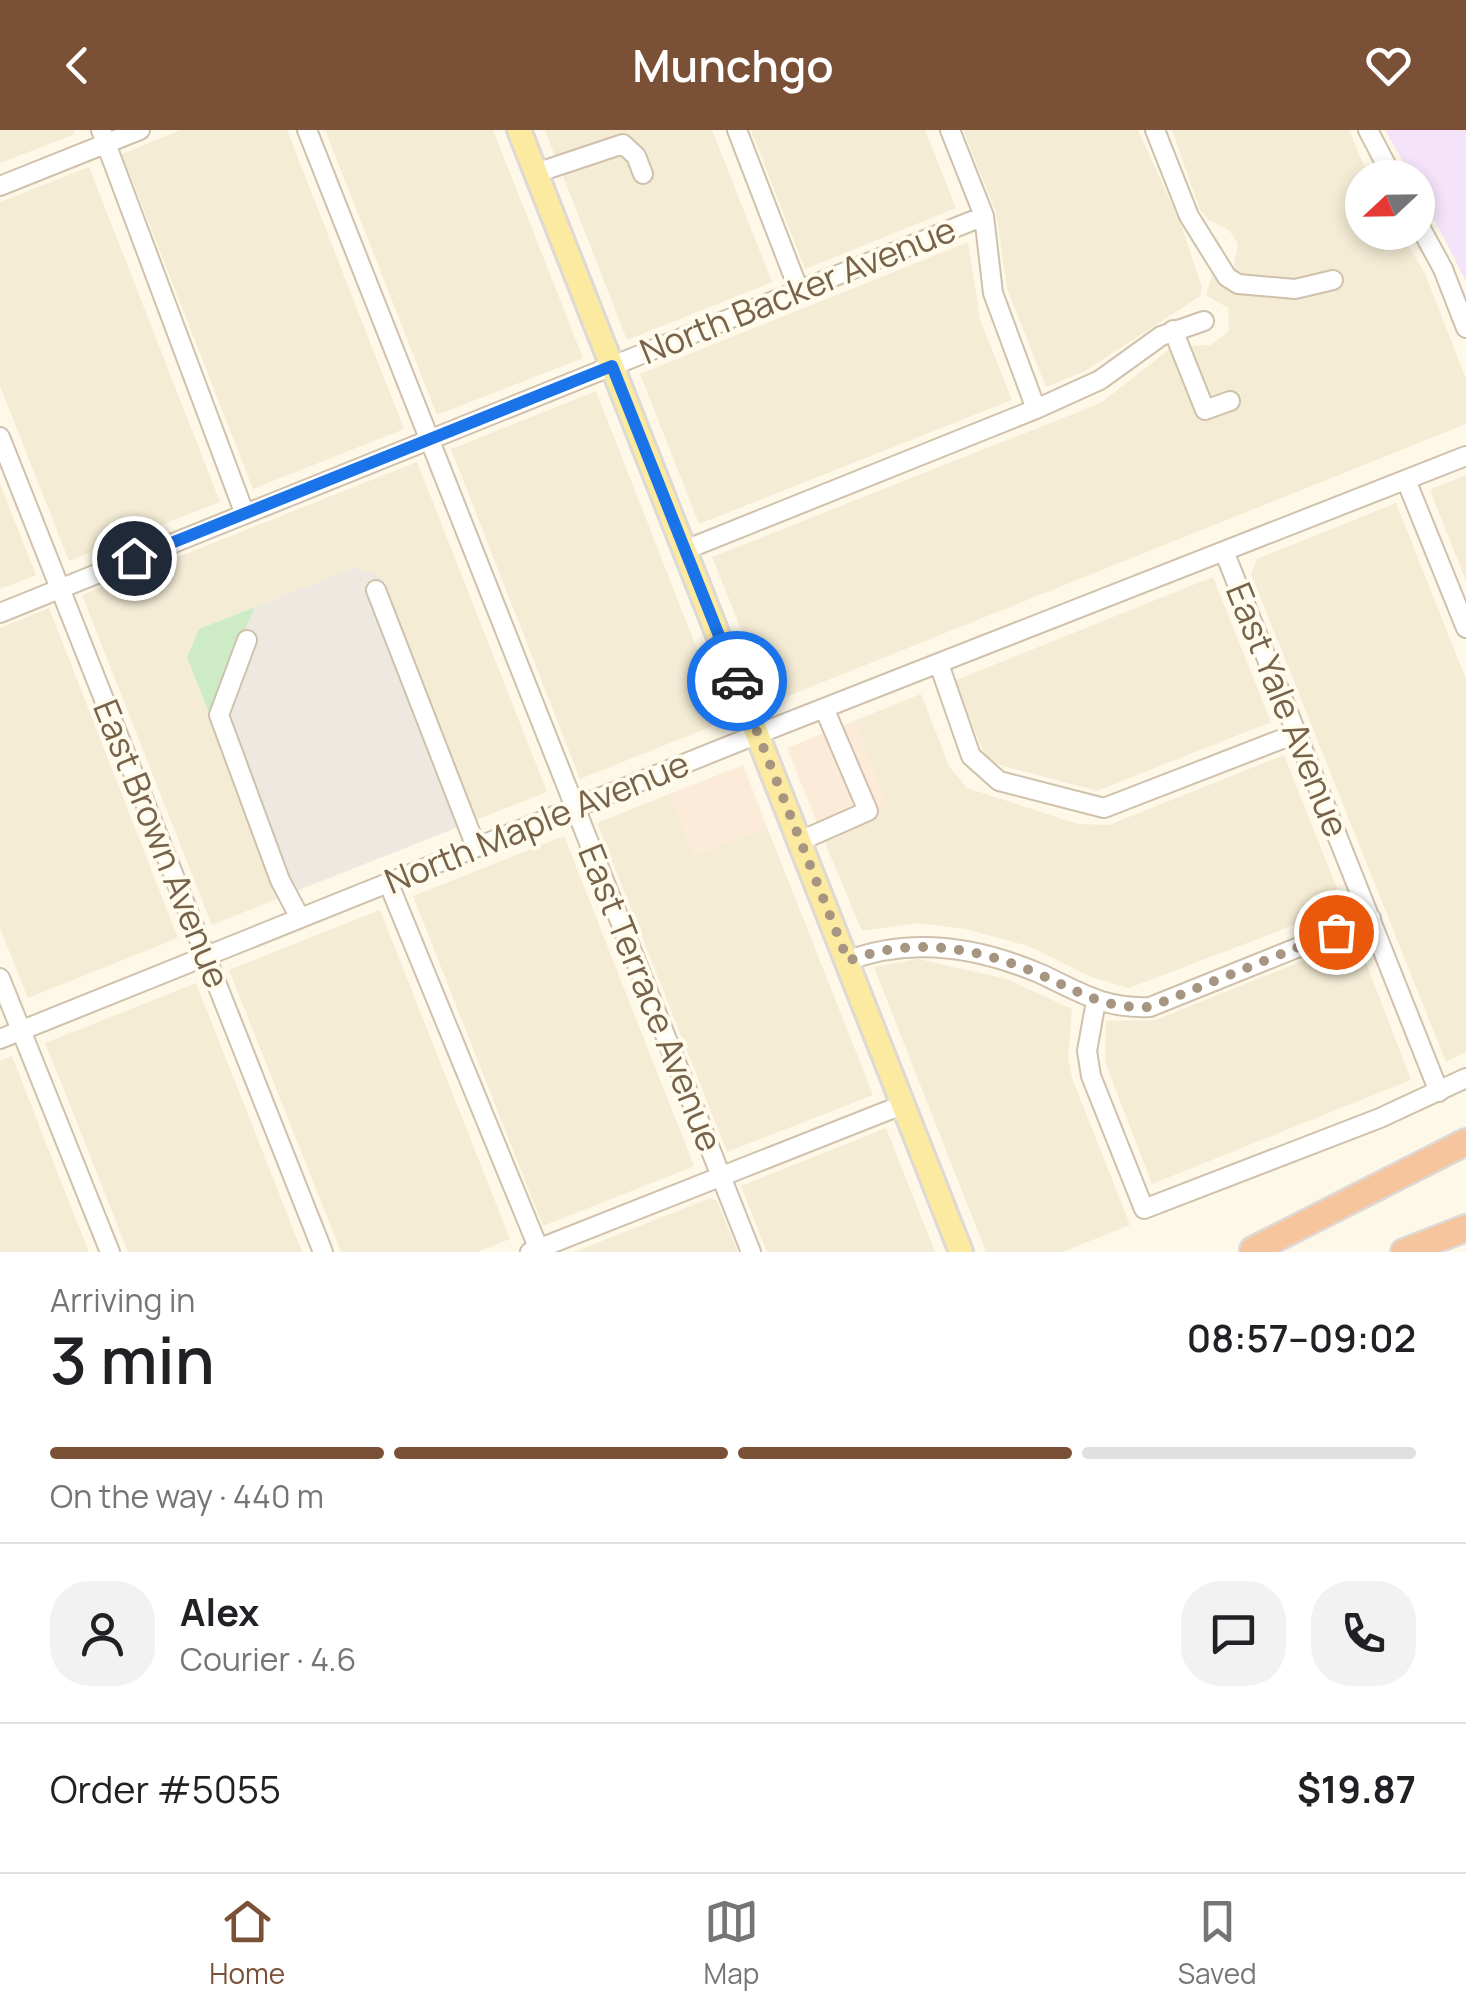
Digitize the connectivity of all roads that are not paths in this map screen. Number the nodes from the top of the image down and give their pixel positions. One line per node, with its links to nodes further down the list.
1 (140, 130): 8 (street)
2 (307, 130): 24 (street, East Terrace Avenue)
3 (518, 130): 10 (main road)
4 (736, 130): 16 (street)
5 (950, 130): 13 (street)
6 (1155, 130): 15 (street)
7 (1368, 130): 9 (street)
8 (104, 137): 12 (street); 27 (street)
9 (1384, 160)
10 (536, 174): 11 (street); 20 (main road)
11 (643, 174)
12 (0, 186)
13 (984, 216): 16 (street, North Backer Avenue); 22 (street)
14 (1432, 250): 18 (street)
15 (1333, 280)
16 (798, 288): 20 (street, North Backer Avenue)
17 (1204, 321): 19 (street)
18 (1466, 328)
19 (1173, 330): 21 (street); 22 (street)
20 (612, 366): 24 (street, North Backer Avenue); 28 (main road)
21 (1230, 400)
22 (1036, 410): 28 (street)
23 (0, 437): 30 (street, East Brown Avenue)
24 (428, 440): 27 (street, North Backer Avenue); 39 (street, East Terrace Avenue)
25 (1466, 456): 26 (street, North Maple Avenue)
26 (1406, 480): 29 (street, North Maple Avenue); 33 (street)
27 (244, 512): 30 (street, North Backer Avenue)
28 (685, 550): 37 (main road)
29 (1224, 551): 35 (street, North Maple Avenue); 38 (street, East Yale Avenue)
30 (60, 589): 32 (street, North Backer Avenue); 45 (street, East Brown Avenue)
31 (376, 590): 41 (street)
32 (0, 612)
33 (1466, 628)
34 (247, 640): 43 (street)
35 (939, 664): 36 (street, North Maple Avenue); 38 (street)
36 (824, 708): 37 (street, North Maple Avenue); 40 (street)
37 (758, 734): 39 (street, North Maple Avenue); 40 (main road)
38 (1296, 734): 44 (street, East Yale Avenue)
39 (574, 808): 41 (street, North Maple Avenue); 56 (street, East Terrace Avenue)
40 (800, 841): 46 (main road)
41 (476, 847): 42 (street, North Maple Avenue)
42 (388, 882): 43 (street, North Maple Avenue); 58 (street)
43 (300, 918): 45 (street, North Maple Avenue)
44 (1371, 918): 48 (street); 52 (street, East Yale Avenue)
45 (206, 956): 49 (street, North Maple Avenue); 61 (street, East Brown Avenue)
46 (848, 961): 48 (street); 53 (main road)
47 (0, 978): 49 (street)
48 (1096, 1001): 52 (street)
49 (21, 1031): 50 (street, North Maple Avenue); 60 (street)
50 (0, 1039)
51 (1466, 1078): 52 (street)
52 (1438, 1092)
53 (902, 1104): 56 (street); 63 (main road)
54 (1466, 1142): 59 (highway)
55 (1466, 1162): 59 (highway)
56 (721, 1176): 58 (street); 62 (street, East Terrace Avenue)
57 (1466, 1228): 64 (highway)
58 (536, 1251)
59 (1250, 1251)
60 (110, 1252)
61 (323, 1252)
62 (750, 1252)
63 (961, 1252)
64 (1404, 1252)

